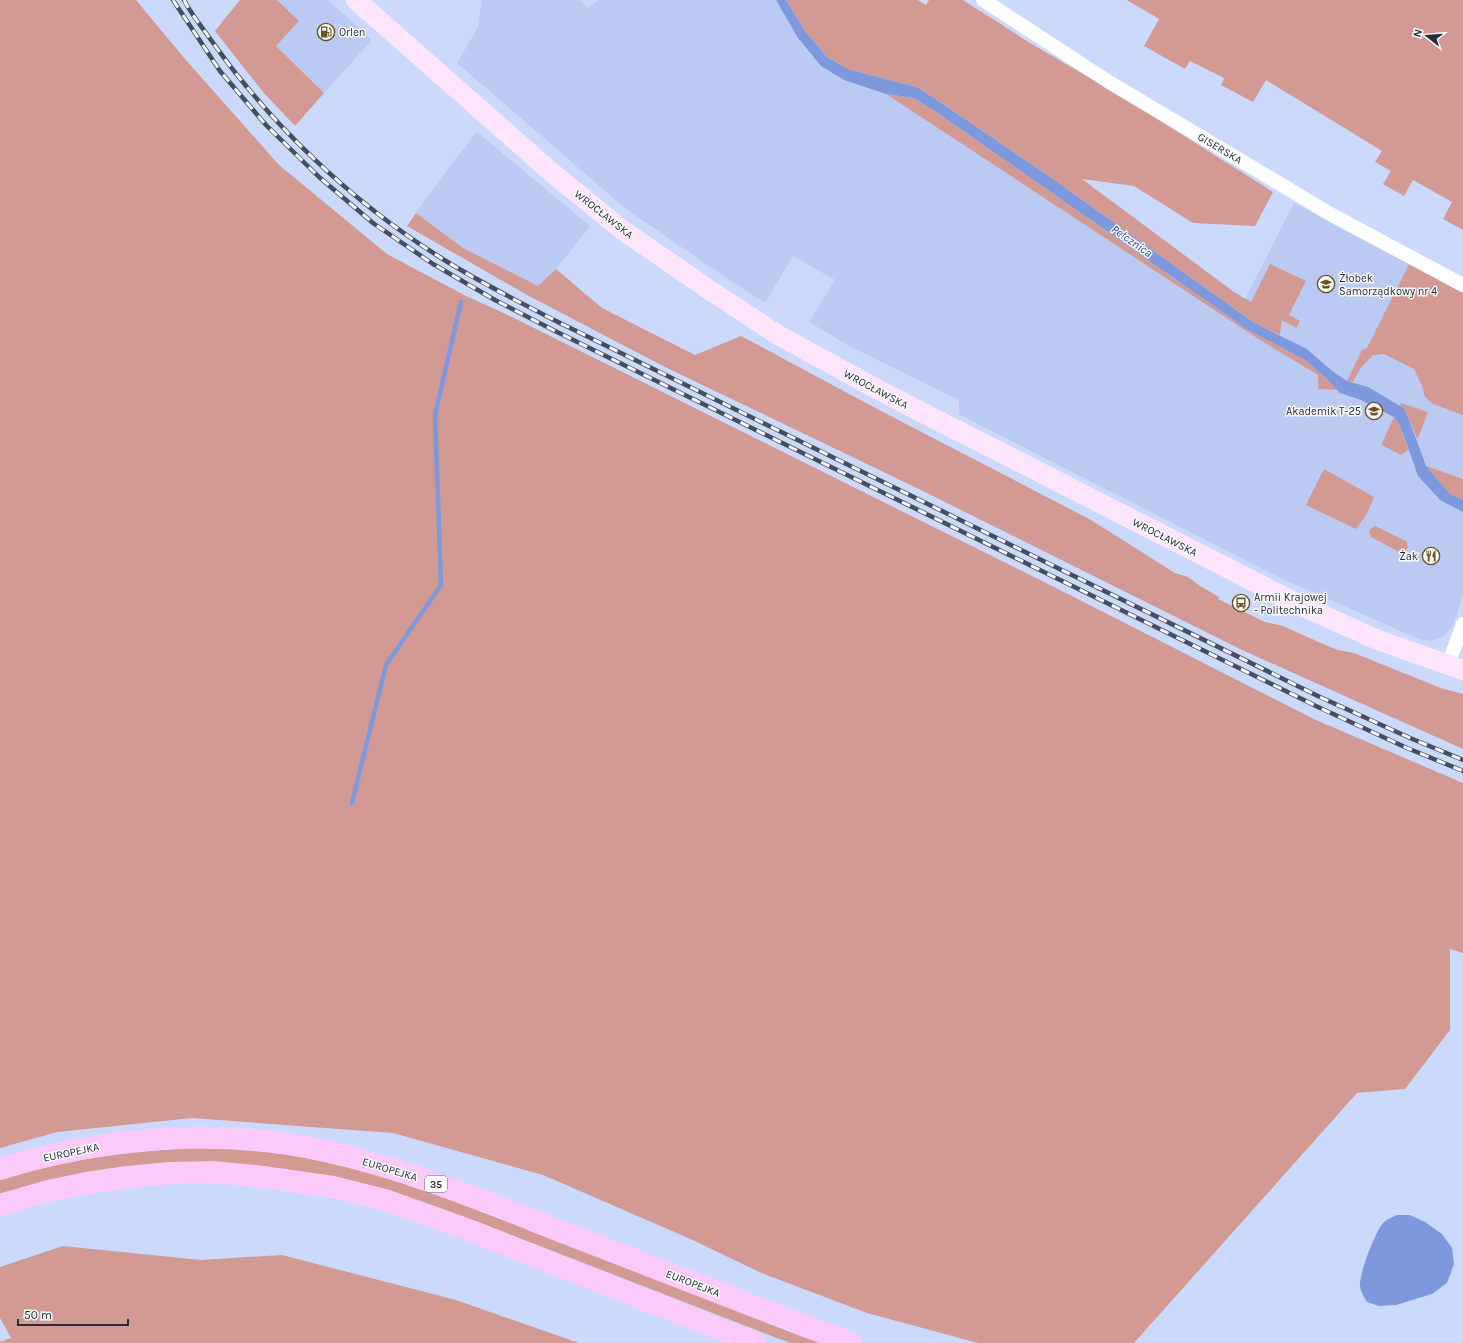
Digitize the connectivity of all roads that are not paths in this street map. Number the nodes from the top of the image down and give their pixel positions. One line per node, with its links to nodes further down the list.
1 (356, 0): 5 (main road, WROCŁAWSKA)
2 (983, 0): 3 (street, GISERSKA)
3 (1463, 285)
4 (1463, 624): 5 (street)
5 (1456, 668)
6 (0, 1169): 9 (main road, EUROPEJKA / 35)
7 (0, 1205): 8 (main road)
8 (755, 1343)
9 (851, 1343)

